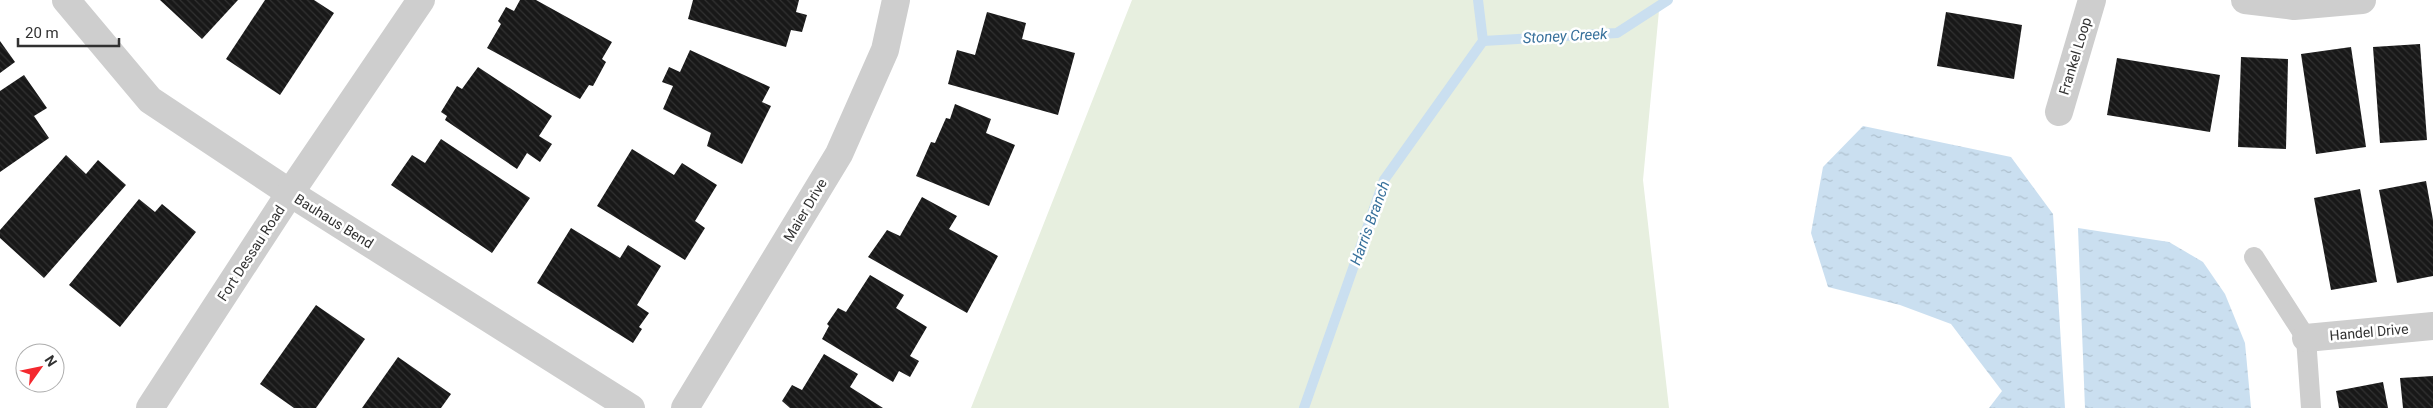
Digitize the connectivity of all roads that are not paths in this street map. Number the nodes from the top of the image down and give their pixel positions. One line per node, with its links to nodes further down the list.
1 (66, 0): 8 (street, Bauhaus Bend)
2 (421, 0): 8 (street, Fort Dessau Road)
3 (896, 0): 14 (street, Maier Drive)
4 (2092, 0): 7 (street, Frankel Loop)
5 (2244, 0): 6 (street)
6 (2362, 0)
7 (2059, 112)
8 (290, 193): 12 (street, Fort Dessau Road); 13 (street, Bauhaus Bend)
9 (2254, 257): 11 (lane)
10 (2433, 326): 11 (street, Handel Drive)
11 (2306, 338): 15 (lane)
12 (150, 408)
13 (631, 408)
14 (686, 408)
15 (2311, 408)

